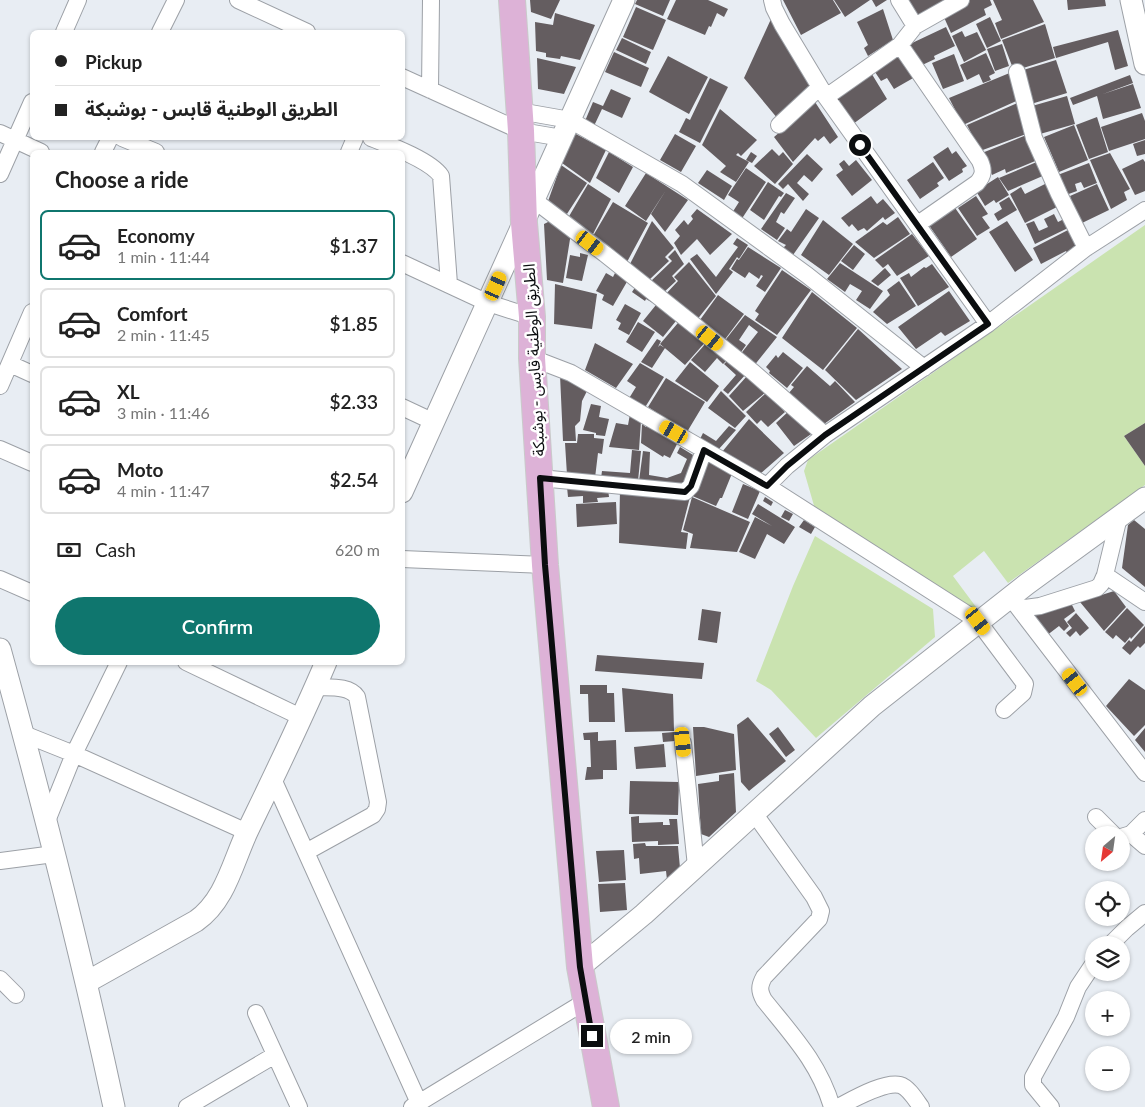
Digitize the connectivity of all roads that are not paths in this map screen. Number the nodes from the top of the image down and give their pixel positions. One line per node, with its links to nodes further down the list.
1 (78, 0): 12 (street)
2 (176, 0): 13 (street)
3 (238, 0): 14 (street)
4 (431, 0): 19 (street)
5 (512, 0): 22 (main road, الطريق الوطنية قابس - بوشبكة)
6 (624, 0): 24 (street)
7 (772, 0): 20 (street)
8 (899, 0): 11 (street)
9 (961, 0): 11 (street)
10 (1131, 0): 16 (street)
11 (915, 26): 15 (street)
12 (65, 30)
13 (161, 30)
14 (303, 30)
15 (900, 45): 20 (street); 36 (street)
16 (1145, 64)
17 (1017, 72): 37 (street)
18 (405, 78): 19 (street)
19 (430, 90): 22 (street)
20 (823, 92): 23 (street); 36 (street)
21 (30, 106): 26 (street)
22 (520, 121): 24 (street); 35 (main road, الطريق الوطنية قابس - بوشبكة)
23 (779, 125)
24 (566, 129): 35 (street); 46 (street)
25 (0, 133): 26 (street)
26 (15, 140): 29 (street); 33 (street)
27 (127, 140): 30 (street)
28 (376, 140): 31 (street)
29 (37, 150)
30 (151, 150)
31 (402, 150)
32 (405, 152): 39 (street)
33 (0, 174)
34 (1145, 210): 37 (street)
35 (529, 212): 40 (street); 42 (main road, الطريق الوطنية قابس - بوشبكة); 51 (street)
36 (918, 224): 43 (street)
37 (1086, 248): 43 (street)
38 (405, 264): 39 (street)
39 (449, 284): 40 (street)
40 (488, 303): 42 (street); 50 (street)
41 (30, 317): 45 (street)
42 (532, 317): 44 (main road, الطريق الوطنية قابس - بوشبكة)
43 (988, 324): 46 (street)
44 (532, 358): 53 (street); 56 (main road, الطريق الوطنية قابس - بوشبكة)
45 (10, 364): 47 (street); 48 (street)
46 (924, 368): 51 (street)
47 (30, 373)
48 (0, 386)
49 (405, 408): 50 (street)
50 (434, 422): 57 (street)
51 (825, 435): 55 (street)
52 (0, 449): 54 (street)
53 (704, 450): 56 (street); 58 (street)
54 (30, 462)
55 (787, 466): 58 (street); 59 (street)
56 (540, 478): 63 (main road, الطريق الوطنية قابس - بوشبكة)
57 (405, 485)
58 (767, 486): 59 (street)
59 (786, 498): 69 (street)
60 (1145, 498): 61 (street)
61 (1119, 517): 64 (street); 67 (street)
62 (405, 559): 63 (street)
63 (545, 565): 97 (main road, الطريق الوطنية قابس - بوشبكة)
64 (1105, 576): 67 (street); 68 (street)
65 (0, 579): 66 (street)
66 (30, 592)
67 (1013, 602): 69 (street); 80 (street)
68 (1145, 602)
69 (978, 621): 75 (street); 82 (street)
70 (0, 649): 77 (street)
71 (118, 665): 79 (street)
72 (192, 665): 76 (street)
73 (325, 665): 74 (street)
74 (316, 687): 76 (street); 91 (street)
75 (1004, 710)
76 (302, 718): 81 (street)
77 (24, 734): 79 (street); 85 (street)
78 (683, 742): 94 (street)
79 (74, 754): 85 (street); 87 (street)
80 (1145, 772)
81 (273, 779): 87 (street); 91 (street)
82 (754, 813): 94 (street); 110 (street)
83 (1096, 816): 86 (street)
84 (1145, 820): 88 (street)
85 (47, 821): 92 (street)
86 (1105, 826)
87 (247, 832): 100 (street)
88 (1130, 832)
89 (1130, 837): 90 (street)
90 (1145, 846)
91 (306, 852): 105 (street)
92 (54, 854): 93 (street); 100 (street)
93 (0, 861)
94 (696, 866): 97 (street)
95 (1145, 913): 96 (street)
96 (1119, 936)
97 (580, 967): 102 (main road, الطريق الوطنية قابس - بوشبكة)
98 (1085, 977): 113 (street)
99 (0, 979): 101 (street)
100 (87, 982): 106 (street)
101 (16, 996)
102 (586, 1001): 105 (street); 109 (main road, الطريق الوطنية قابس - بوشبكة)
103 (256, 1013): 104 (street)
104 (275, 1055): 107 (street); 108 (street)
105 (415, 1105)
106 (114, 1107)
107 (187, 1107)
108 (299, 1107)
109 (606, 1107)
110 (832, 1107)
111 (838, 1107): 112 (street)
112 (921, 1107)
113 (1051, 1107)

